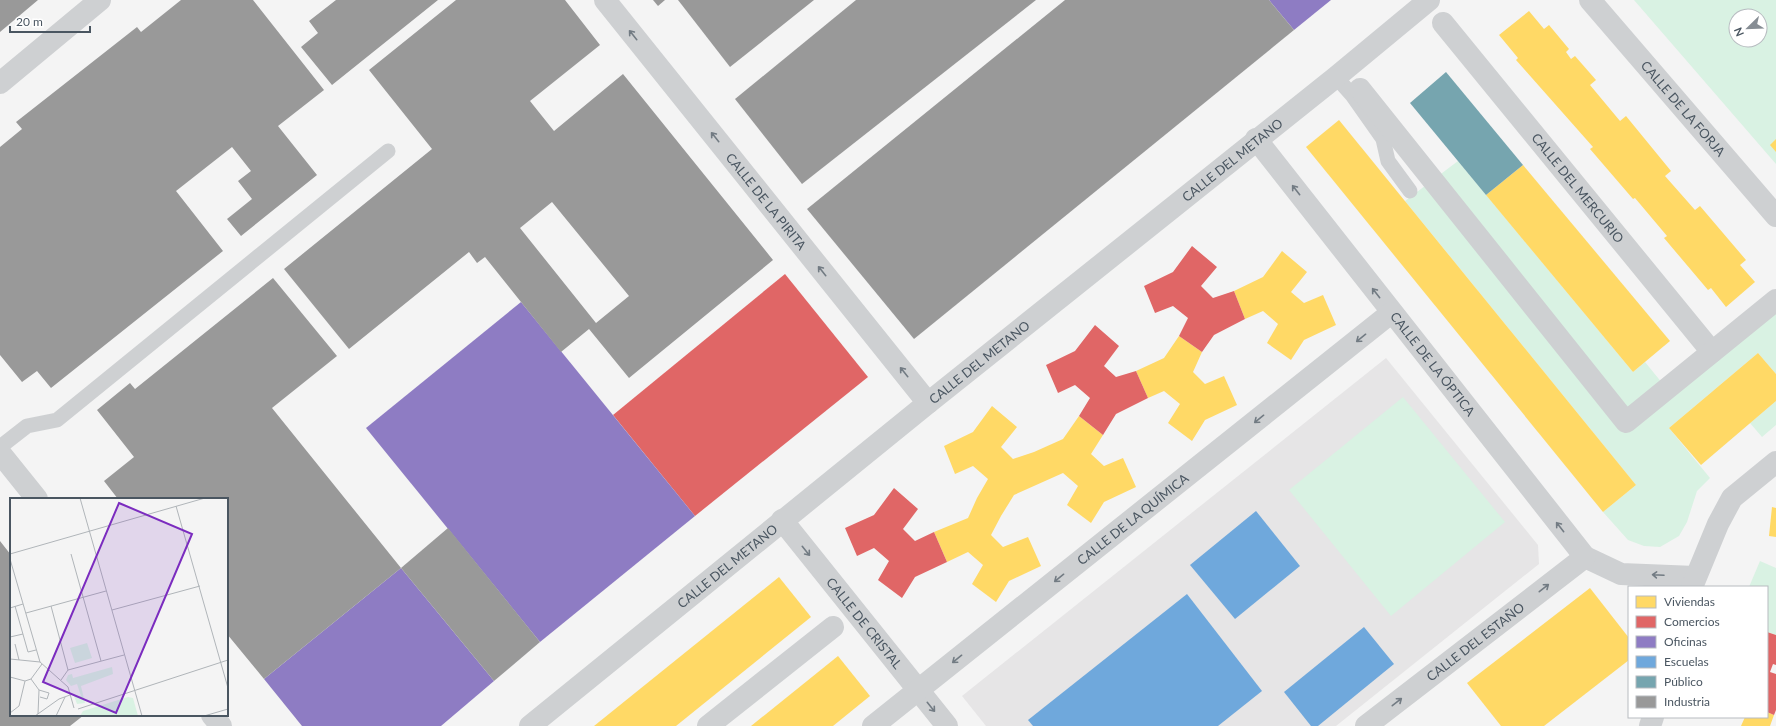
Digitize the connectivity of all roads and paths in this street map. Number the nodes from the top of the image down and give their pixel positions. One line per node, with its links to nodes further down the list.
1 (100, 0): 7 (street)
2 (605, 0): 16 (street, CALLE DE LA PIRITA, one-way to 2)
3 (1429, 0): 6 (street, CALLE DEL METANO)
4 (1590, 0): 12 (street, CALLE DE LA FORJA)
5 (1443, 23): 15 (street, CALLE DEL MERCURIO)
6 (1336, 77): 9 (street, CALLE DEL METANO); 11 (lane)
7 (0, 83)
8 (1360, 89): 15 (street)
9 (1256, 140): 14 (street, CALLE DE LA ÓPTICA, one-way to 9); 16 (street, CALLE DEL METANO)
10 (388, 151): 17 (lane)
11 (1410, 191)
12 (1776, 216)
13 (1776, 300): 15 (street)
14 (1392, 313): 22 (street, CALLE DE LA ÓPTICA, one-way to 14); 26 (street, CALLE DE LA QUÍMICA, one-way to 26)
15 (1712, 352)
16 (928, 402): 21 (street, CALLE DEL METANO)
17 (0, 447)
18 (0, 453): 20 (street)
19 (1776, 462): 24 (street)
20 (36, 498)
21 (782, 520): 26 (street, CALLE DE CRISTAL, one-way to 26); 29 (street, CALLE DEL METANO)
22 (1585, 557): 23 (street, CALLE DE LA ÓPTICA); 33 (street, CALLE DEL ESTAÑO, one-way to 22)
23 (1627, 580): 24 (street, CALLE DE LA ÓPTICA, one-way to 23)
24 (1693, 582)
25 (833, 627): 30 (street)
26 (918, 690): 31 (street, CALLE DE LA QUÍMICA); 32 (street, CALLE DE CRISTAL, one-way to 32)
27 (213, 716): 28 (street)
28 (221, 726)
29 (530, 726)
30 (708, 726)
31 (874, 726)
32 (947, 726)
33 (1366, 726)

